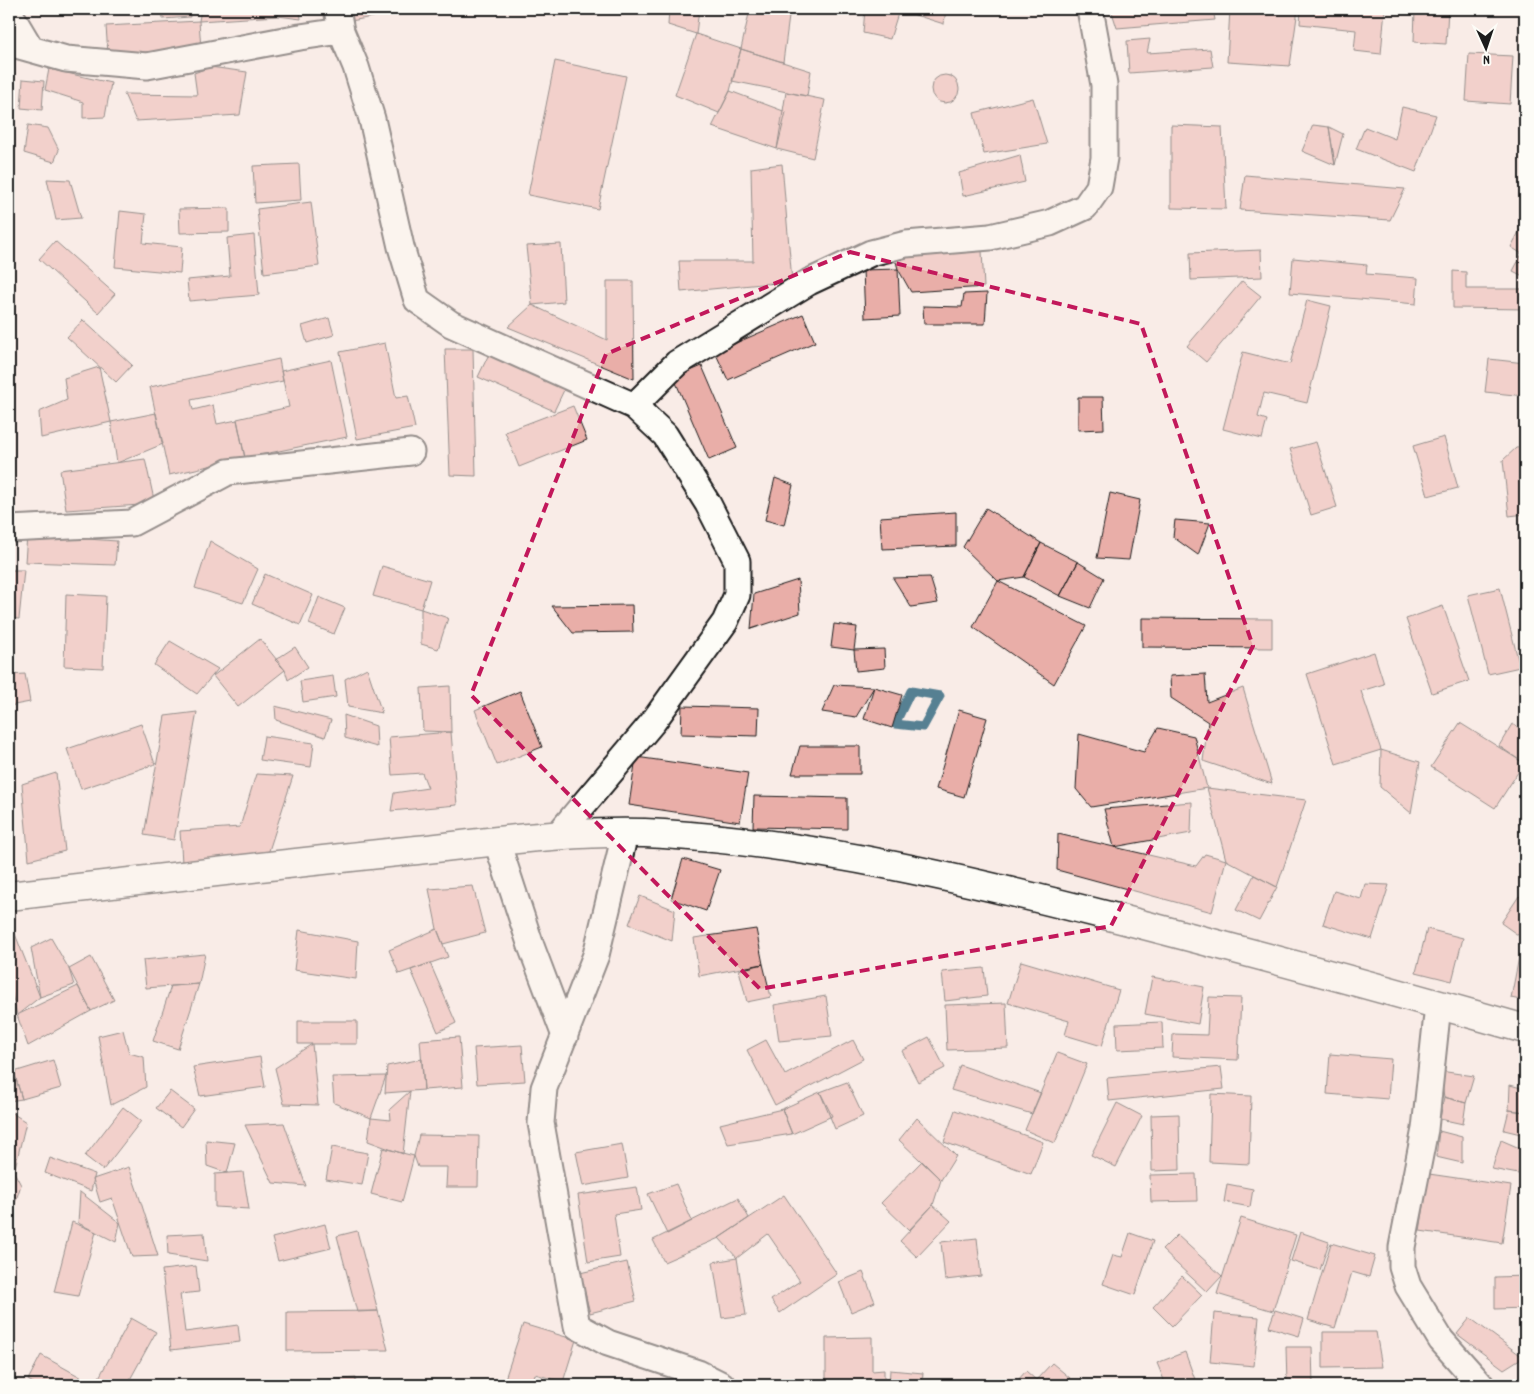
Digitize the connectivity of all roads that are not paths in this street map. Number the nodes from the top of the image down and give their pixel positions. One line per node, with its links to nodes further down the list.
1 (1090, 9): 5 (street)
2 (9, 12): 4 (street)
3 (339, 20): 4 (street); 5 (street)
4 (20, 46)
5 (634, 406): 9 (street)
6 (411, 452): 7 (street)
7 (9, 529)
8 (625, 834): 9 (main road); 12 (main road); 14 (street)
9 (557, 836): 10 (main road)
10 (497, 842): 11 (main road); 14 (street)
11 (9, 896)
12 (1438, 1005): 13 (main road); 16 (street)
13 (1525, 1029)
14 (565, 1036): 15 (street)
15 (722, 1385)
16 (1480, 1385)

